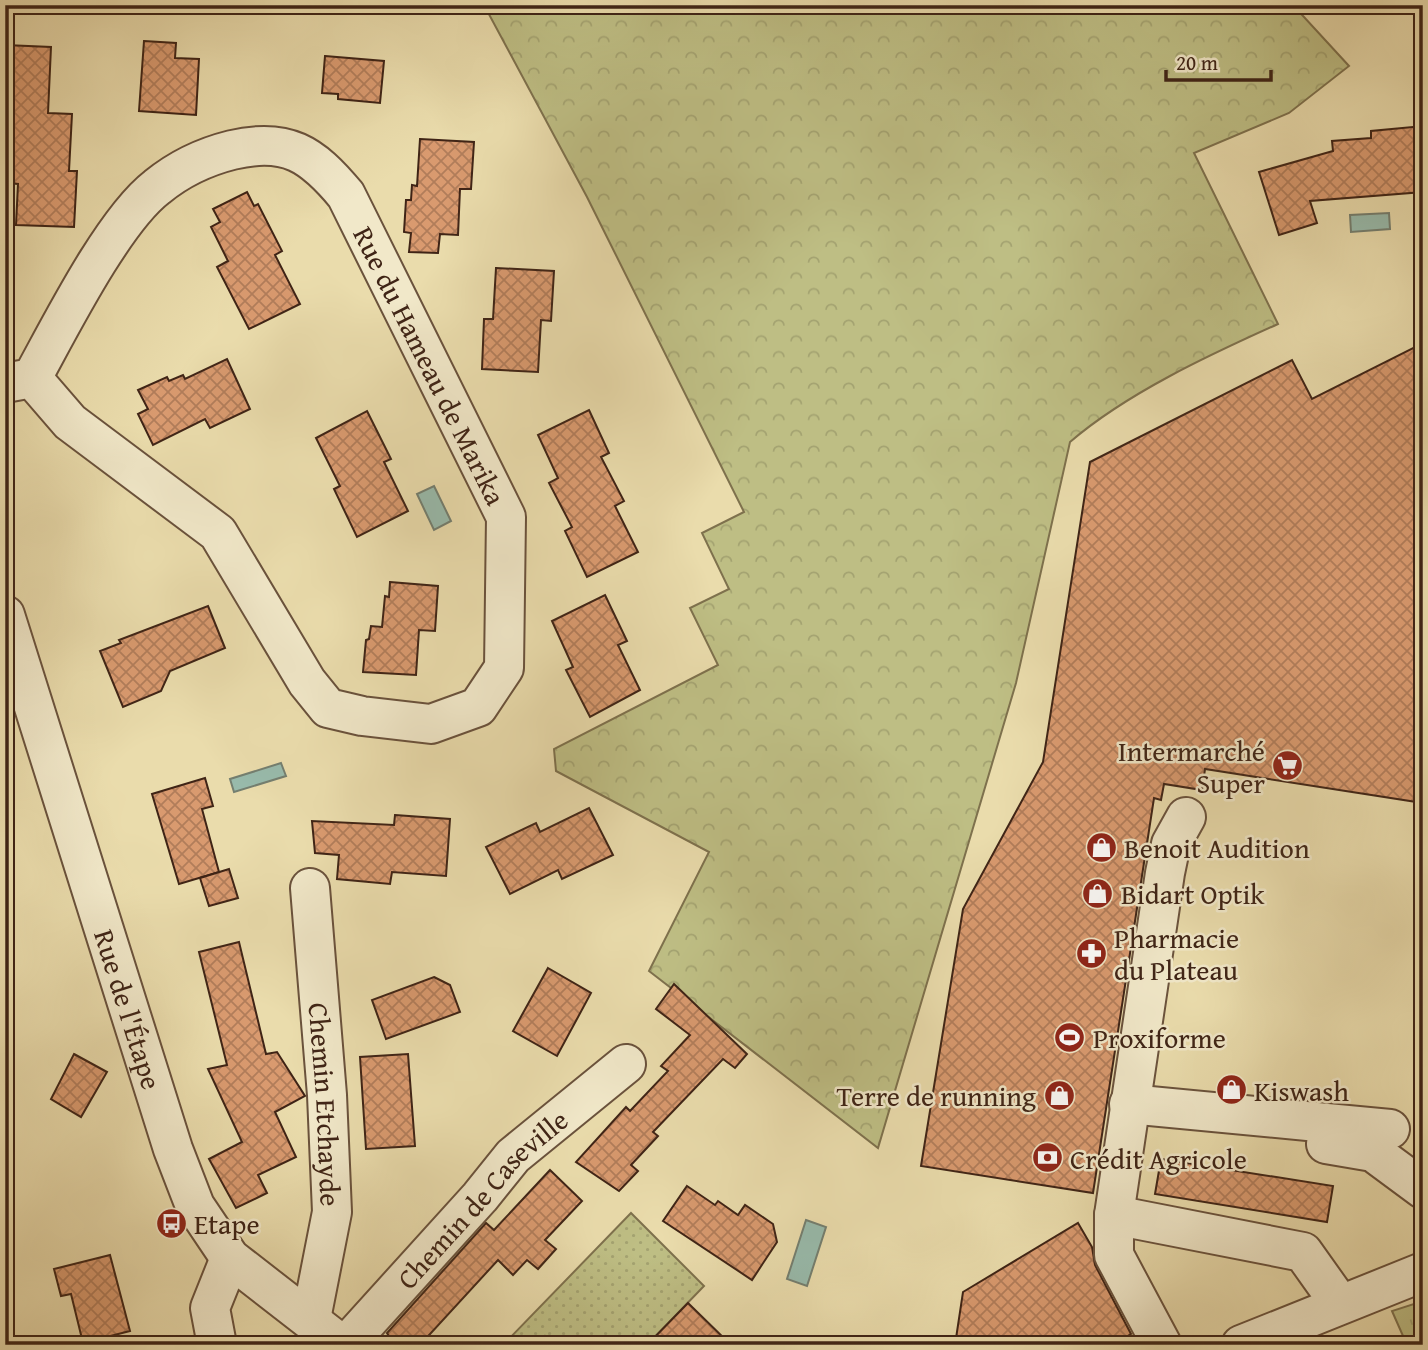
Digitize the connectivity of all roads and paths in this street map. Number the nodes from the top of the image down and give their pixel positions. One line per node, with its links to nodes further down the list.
1 (19, 381): 1 (street, Rue du Hameau de Marika)
2 (5, 615): 11 (street, Rue de l'Étape)
3 (1186, 817): 6 (street)
4 (310, 888): 14 (street, Chemin Etchayde)
5 (626, 1063): 16 (street, Chemin de Caseville)
6 (1129, 1104): 8 (street); 10 (street)
7 (1230, 1119): 9 (street)
8 (1390, 1129)
9 (1423, 1189)
10 (1114, 1215): 13 (street); 17 (street)
11 (230, 1258): 14 (street, Rue de l'Étape); 15 (street)
12 (1423, 1272): 13 (street)
13 (1340, 1304): 18 (street)
14 (311, 1319): 16 (street, Rue de l'Étape)
15 (217, 1345)
16 (344, 1345)
17 (1162, 1345)
18 (1241, 1345)

